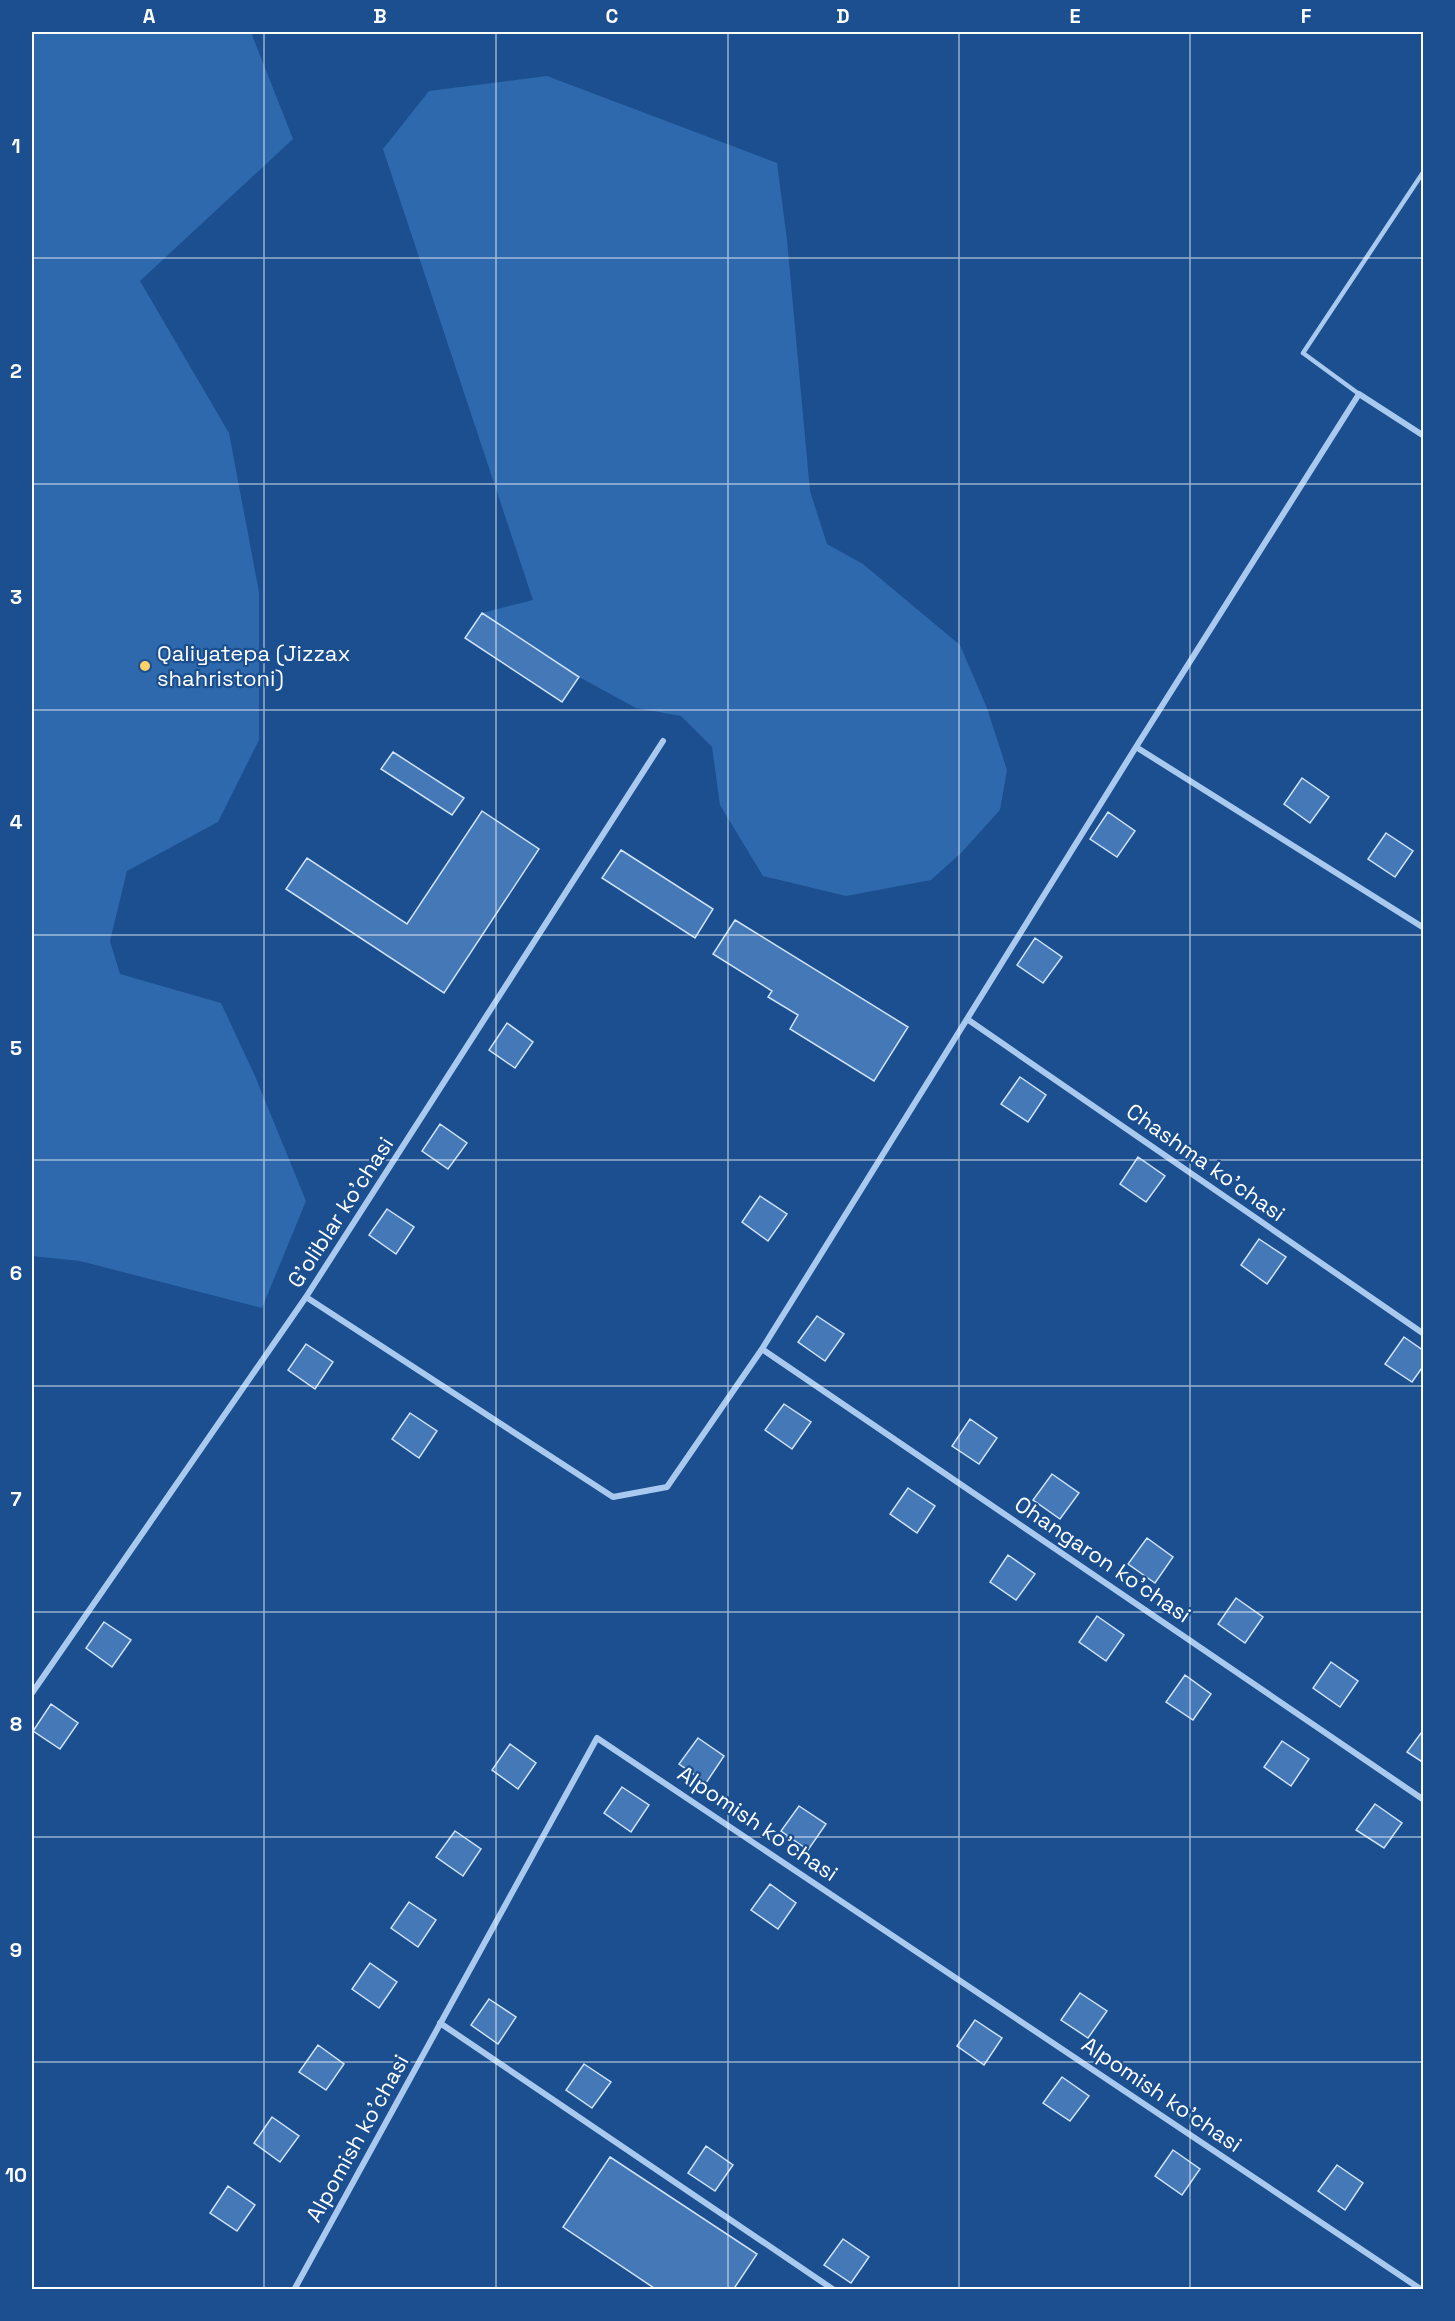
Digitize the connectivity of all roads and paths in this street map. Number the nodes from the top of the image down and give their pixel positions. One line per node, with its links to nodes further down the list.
1 (1424, 171): 2 (lane)
2 (1359, 394): 3 (street); 5 (street)
3 (1424, 436)
4 (663, 741): 8 (street, G'oliblar ko'chasi)
5 (1136, 747): 6 (street); 7 (street)
6 (1424, 928)
7 (967, 1019): 9 (street, Chashma ko'chasi); 10 (street)
8 (306, 1297): 10 (street); 11 (street, G'oliblar ko'chasi)
9 (1424, 1334)
10 (762, 1349): 12 (street, Ohangaron ko'chasi)
11 (32, 1693)
12 (1424, 1800)
13 (440, 2024): 14 (street, Alpomish ko'chasi); 15 (street); 16 (street, Alpomish ko'chasi)
14 (294, 2289)
15 (834, 2289)
16 (1422, 2289)

